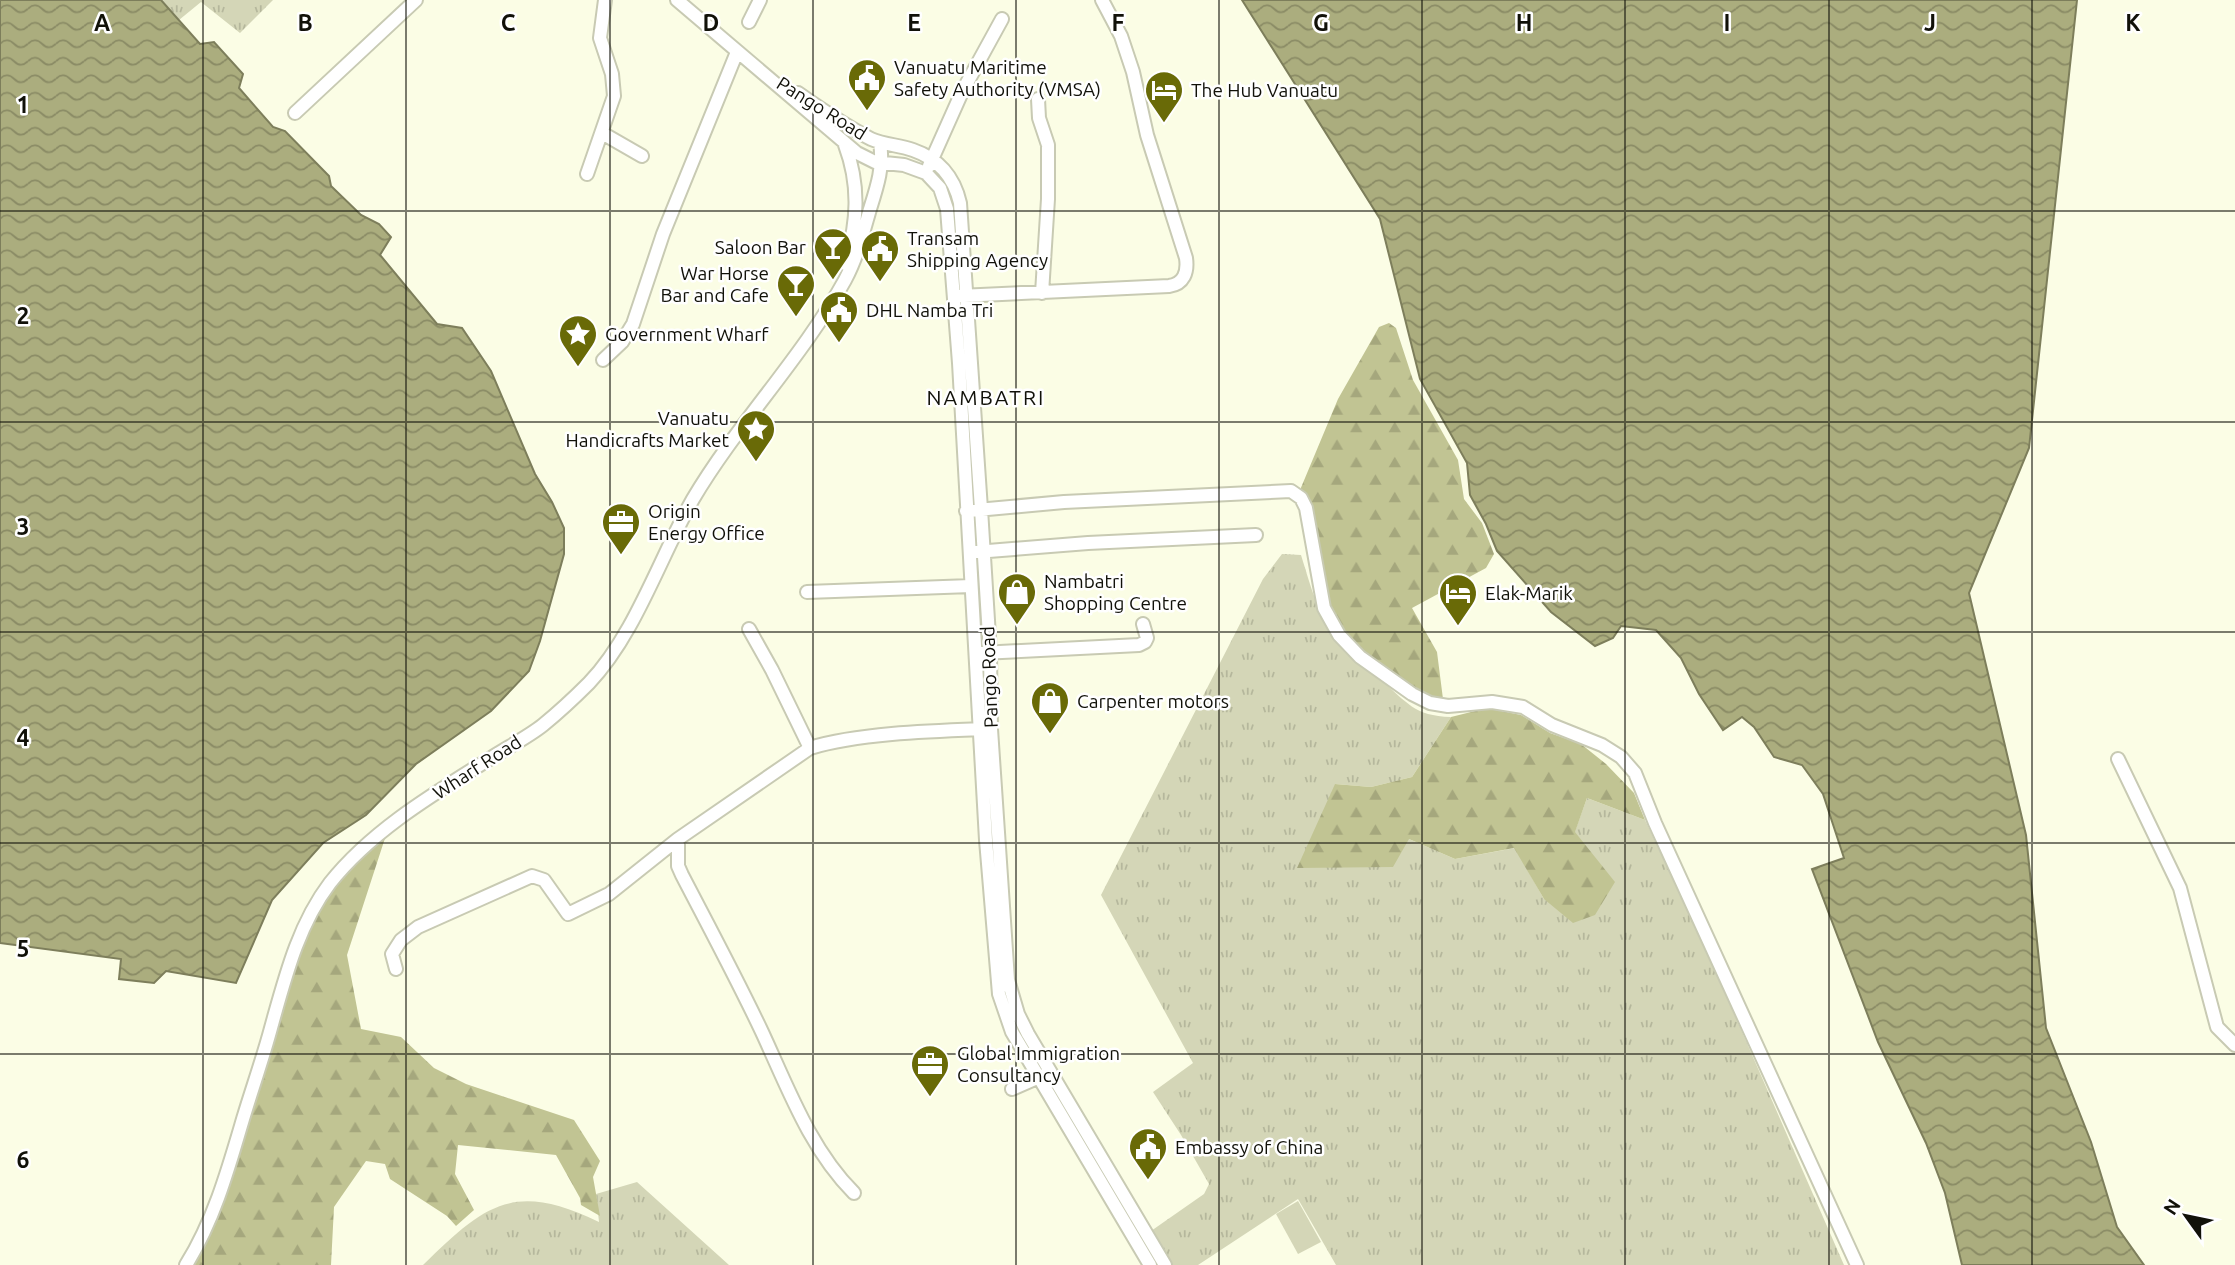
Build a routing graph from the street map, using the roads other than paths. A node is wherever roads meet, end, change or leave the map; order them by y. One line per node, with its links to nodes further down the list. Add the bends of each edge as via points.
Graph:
1 (416, 0): 11 (street)
2 (605, 0): 12 (street, via 600,38 614,96)
3 (677, 0): 8 (street, Pango Road)
4 (760, 0): 7 (street)
5 (1102, 0): 20 (street, via 1133,72 1187,269 1175,285)
6 (1002, 19): 16 (street)
7 (749, 22)
8 (737, 52): 9 (street, Pango Road); 23 (street, via 663,234 633,324)
9 (768, 76): 13 (street, Pango Road); 15 (street, Pango Road, via 844,143)
10 (1038, 99): 20 (street, via 1048,145)
11 (295, 113)
12 (602, 134): 14 (street); 19 (street)
13 (877, 141): 15 (street); 16 (street, Pango Road); 17 (street, Wharf Road)
14 (642, 156)
15 (855, 159): 17 (street, Pango Road); 22 (street, Wharf Road, via 856,217)
16 (932, 159): 18 (street); 21 (street, Pango Road, via 952,178 960,203)
17 (882, 163): 18 (street, Pango Road); 22 (street, Wharf Road, via 858,250)
18 (926, 173): 21 (street, Pango Road, via 944,195)
19 (587, 174)
20 (1042, 293): 21 (street)
21 (959, 296): 24 (street, Pango Road); 25 (street, Pango Road)
22 (834, 298): 44 (street, Wharf Road, via 694,499 622,638 590,682 543,726 382,833 329,884 298,942 220,1196)
23 (603, 360)
24 (981, 509): 25 (street); 27 (street, Pango Road); 47 (street, via 1291,491 1306,508 1325,608 1339,635 1360,657 1430,703 1492,702 1523,707 1621,757 1635,773)
25 (966, 511): 28 (street, Pango Road)
26 (1256, 536): 27 (street)
27 (984, 550): 28 (street); 33 (street, Pango Road)
28 (969, 553): 29 (street, Pango Road)
29 (971, 586): 30 (street); 34 (street, Pango Road)
30 (807, 592)
31 (1143, 624): 33 (street, via 1147,638 1139,645)
32 (749, 629): 36 (street)
33 (990, 652): 34 (street); 35 (street, Pango Road)
34 (974, 654): 35 (street, Pango Road)
35 (986, 729): 36 (street); 41 (street, Pango Road, via 999,994 1013,1032)
36 (810, 748): 38 (street)
37 (2118, 759): 40 (street, via 2180,888 2217,1027)
38 (678, 839): 39 (street, via 609,894 571,914 544,880 534,876 418,928 401,940 392,954); 43 (street, via 682,875 809,1132)
39 (396, 969)
40 (2235, 1045)
41 (1044, 1074): 42 (street); 45 (street, Pango Road); 46 (street, Pango Road)
42 (1012, 1089)
43 (854, 1193)
44 (186, 1265)
45 (1150, 1265)
46 (1165, 1265)
47 (1857, 1265)

